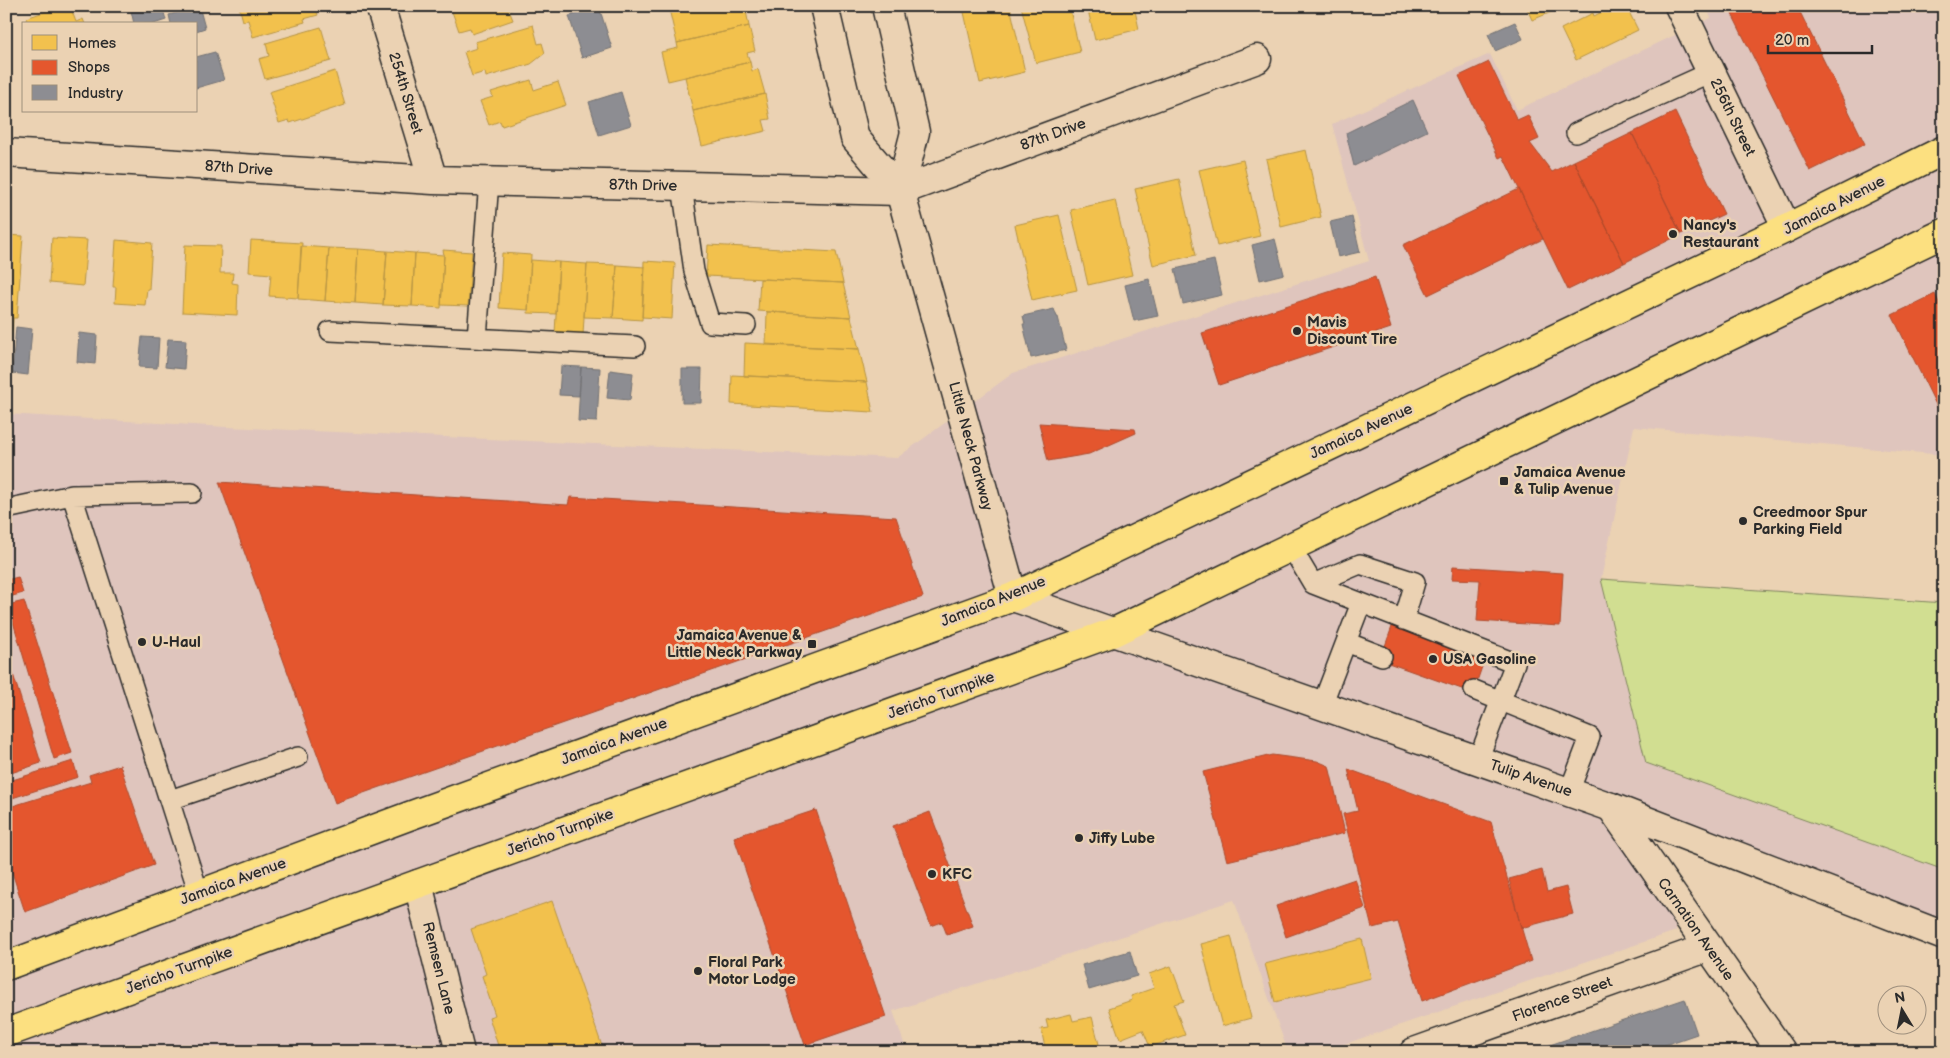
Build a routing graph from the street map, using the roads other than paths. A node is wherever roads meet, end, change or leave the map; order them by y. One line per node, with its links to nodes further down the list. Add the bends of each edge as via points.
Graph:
1 (380, 6): 10 (street, 254th Street)
2 (824, 6): 13 (street, Little Neck Parkway, via 855,138)
3 (886, 6): 13 (street, Little Neck Parkway, via 915,132)
4 (1679, 6): 6 (street, 256th Street)
5 (1257, 59): 13 (street, 87th Drive)
6 (1711, 72): 7 (lane); 14 (street, 256th Street)
7 (1576, 133)
8 (1944, 150): 14 (main road, Jamaica Avenue)
9 (6, 153): 10 (street, 87th Drive)
10 (433, 180): 11 (street, 87th Drive)
11 (489, 181): 12 (street, 87th Drive); 18 (lane)
12 (682, 186): 13 (street, 87th Drive); 16 (lane, via 694,271 710,323)
13 (900, 191): 25 (street, Little Neck Parkway)
14 (1787, 228): 25 (main road, Jamaica Avenue)
15 (1944, 233): 23 (main road)
16 (746, 325)
17 (330, 331): 18 (lane)
18 (477, 338): 19 (lane)
19 (635, 346)
20 (192, 493): 21 (lane)
21 (72, 495): 22 (lane); 37 (lane)
22 (6, 509)
23 (1291, 546): 24 (lane); 28 (main road)
24 (1313, 584): 26 (lane); 27 (lane, via 1360,564 1415,582)
25 (1012, 597): 28 (street); 40 (main road, Jamaica Avenue)
26 (1361, 603): 27 (lane); 29 (lane)
27 (1404, 620): 32 (lane, via 1515,664)
28 (1114, 632): 33 (street, Tulip Avenue); 39 (main road, Jericho Turnpike)
29 (1346, 642): 30 (lane); 33 (lane)
30 (1382, 656)
31 (1474, 690): 32 (lane)
32 (1501, 700): 35 (lane); 36 (lane, via 1590,737)
33 (1322, 705): 35 (street, Tulip Avenue)
34 (298, 757): 37 (lane)
35 (1478, 760): 36 (street, Tulip Avenue)
36 (1569, 792): 38 (street, Tulip Avenue)
37 (170, 800): 40 (lane)
38 (1611, 807): 41 (street, Tulip Avenue); 42 (street, Carnation Avenue)
39 (418, 884): 44 (main road, Jericho Turnpike); 45 (street, Remsen Lane)
40 (199, 894): 43 (main road, Jamaica Avenue)
41 (1944, 936)
42 (1709, 947): 46 (street, Florence Street); 47 (street, Carnation Avenue)
43 (6, 966)
44 (6, 1033)
45 (460, 1052)
46 (1414, 1052)
47 (1782, 1052)

